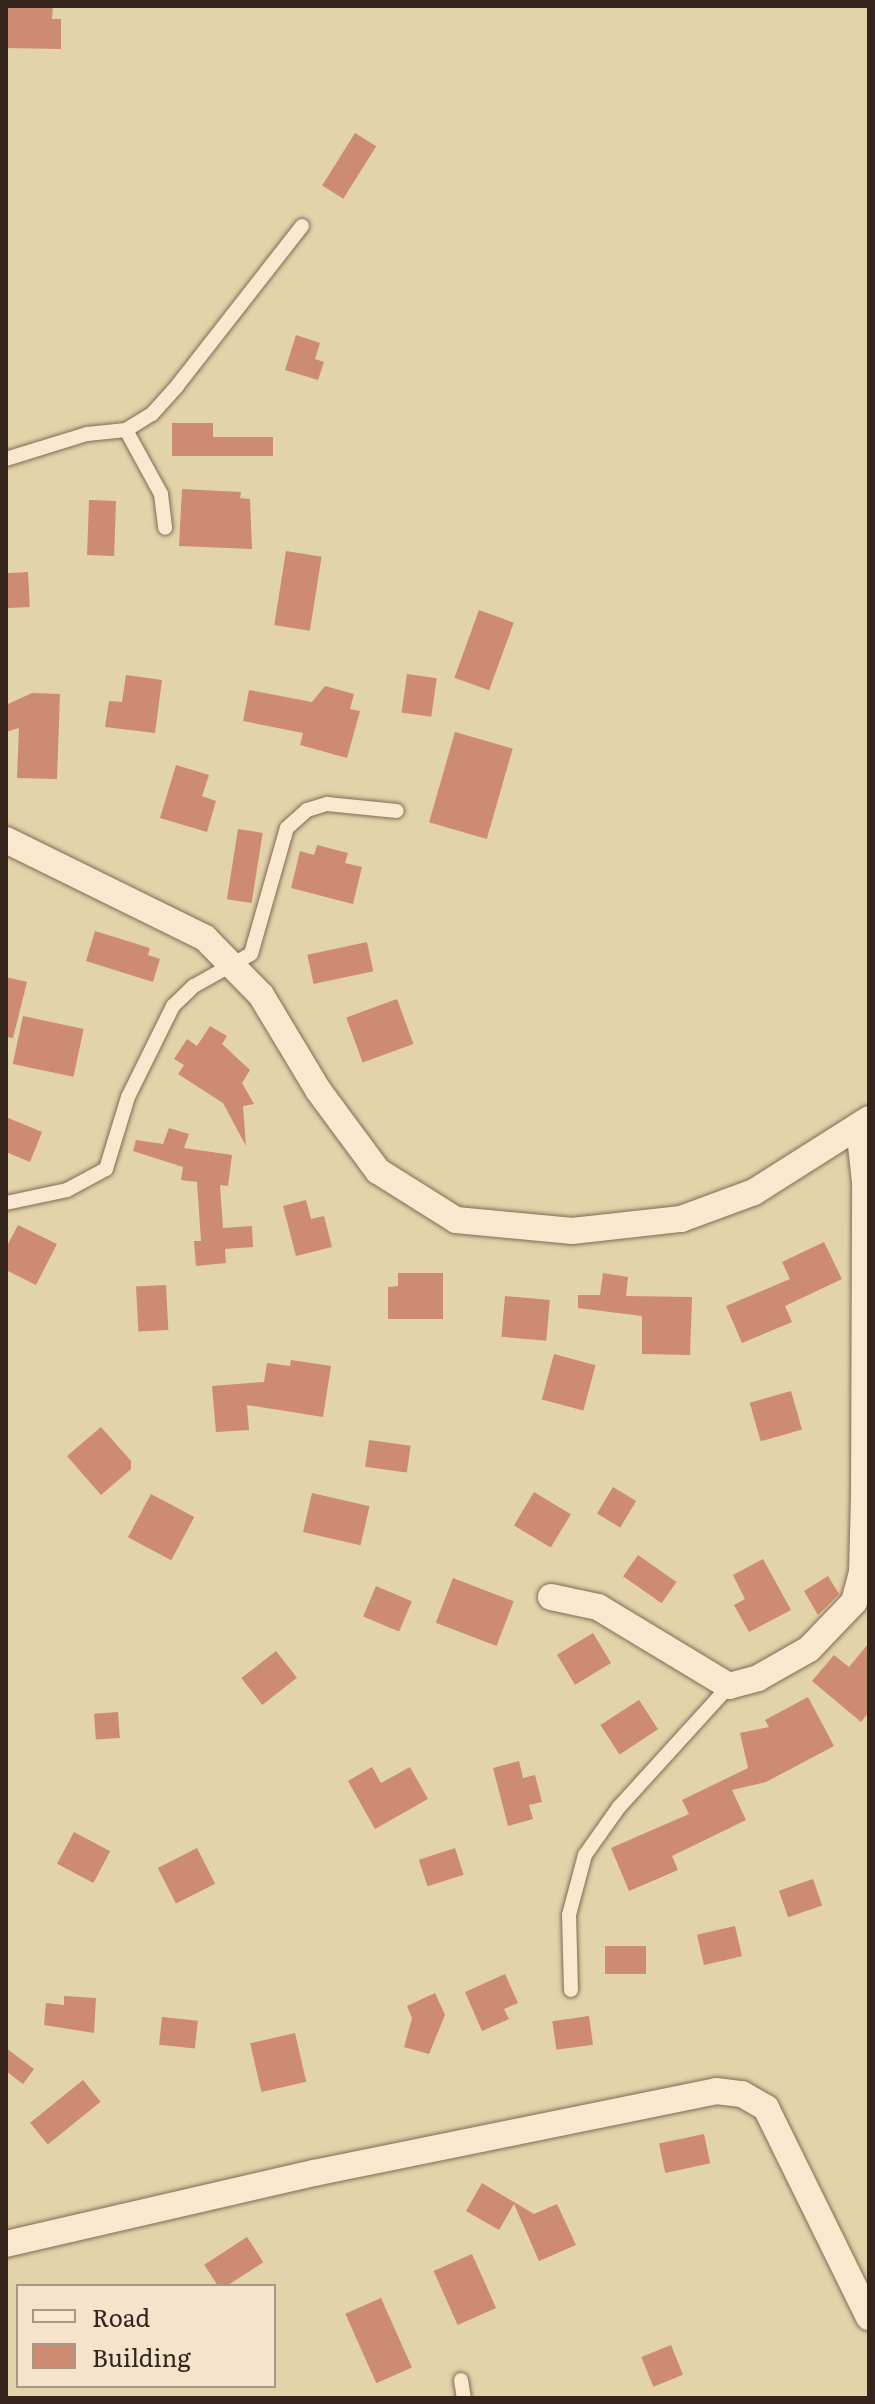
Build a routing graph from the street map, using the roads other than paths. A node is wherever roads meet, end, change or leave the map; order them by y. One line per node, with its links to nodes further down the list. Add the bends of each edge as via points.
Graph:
1 (302, 226): 2 (lane, via 177,386 152,414)
2 (126, 430): 3 (lane, via 87,434); 4 (lane, via 161,494)
3 (6, 459)
4 (165, 528)
5 (397, 811): 7 (lane, via 327,804 307,810 287,828 257,938)
6 (6, 840): 7 (street, via 148,905 205,938)
7 (238, 966): 8 (street, via 378,1171 456,1220 572,1231 681,1219 754,1192); 9 (lane, via 194,986 173,1006 128,1097 106,1169 67,1190)
8 (864, 1123): 11 (street, via 862,1573 854,1602 809,1649 758,1678)
9 (6, 1203)
10 (551, 1597): 11 (street, via 598,1607)
11 (729, 1686): 12 (lane, via 692,1721 585,1855 569,1915)
12 (571, 1990)
13 (6, 2244): 14 (street, via 344,2166 716,2091 742,2094 766,2108)
14 (869, 2317)
15 (461, 2380): 16 (lane)
16 (464, 2398)

